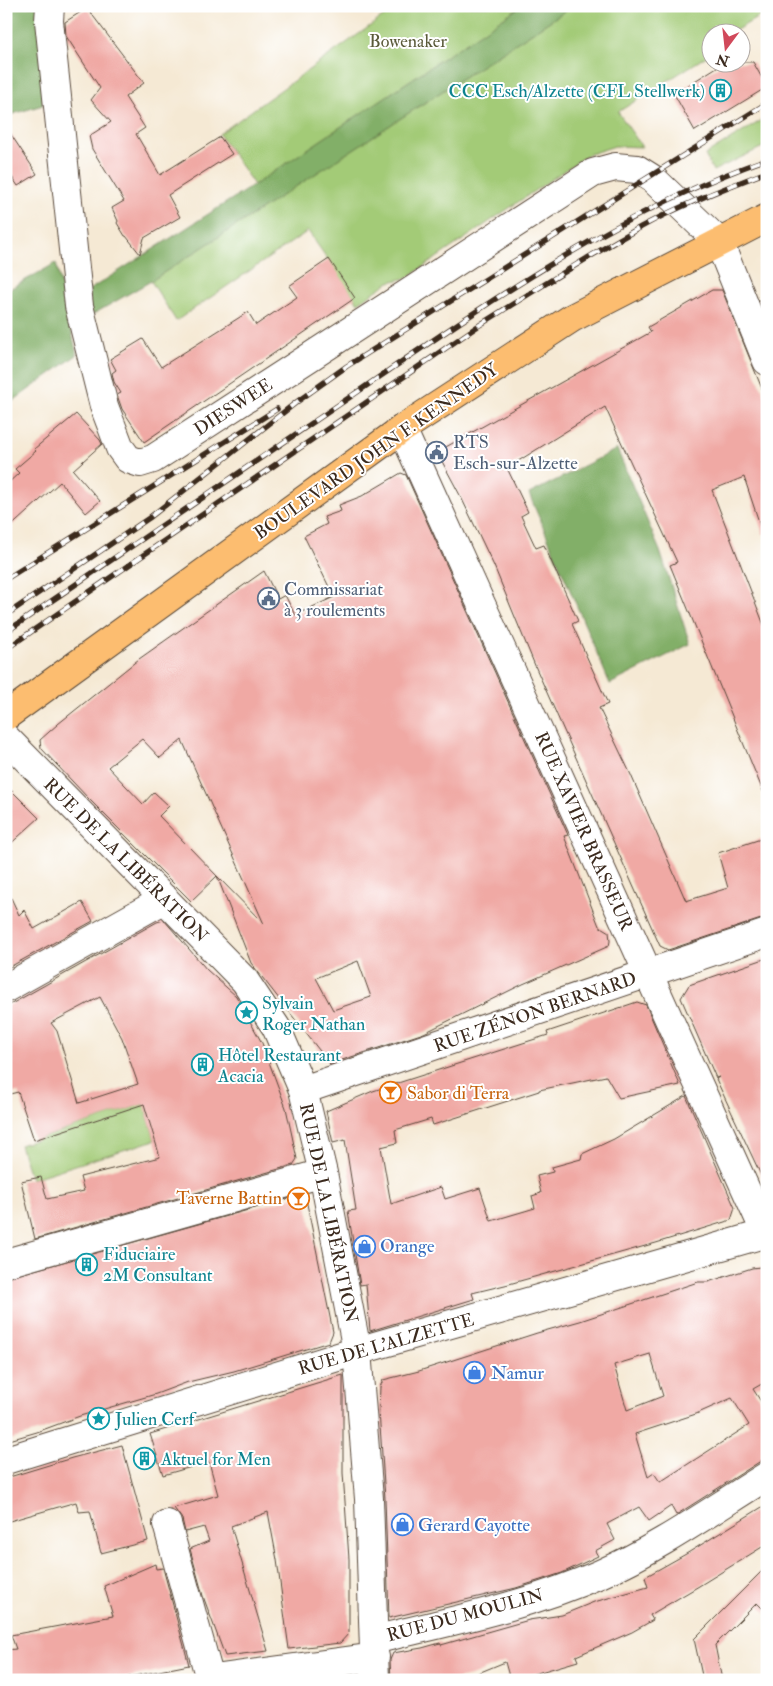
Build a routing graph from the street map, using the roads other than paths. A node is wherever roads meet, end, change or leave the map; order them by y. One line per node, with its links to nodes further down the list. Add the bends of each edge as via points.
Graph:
1 (50, 6): 3 (street, DIESWEE, via 78,306 104,406 120,448 128,459 140,463 152,459 593,173 615,167 637,169 653,179)
2 (767, 218): 3 (main road, BOULEVARD JOHN F. KENNEDY)
3 (719, 242): 4 (street); 5 (main road, BOULEVARD JOHN F. KENNEDY, via 572,318)
4 (767, 361)
5 (402, 429): 6 (main road, BOULEVARD JOHN F. KENNEDY); 10 (street, RUE XAVIER BRASSEUR)
6 (6, 716)
7 (6, 738): 8 (street, RUE DE LA LIBÉRATION)
8 (165, 899): 11 (street); 12 (street, RUE DE LA LIBÉRATION, via 245,981 276,1027)
9 (767, 933): 10 (street, RUE ZÉNON BERNARD)
10 (648, 973): 12 (street, RUE ZÉNON BERNARD); 14 (street, RUE XAVIER BRASSEUR)
11 (6, 988)
12 (303, 1090): 13 (street, RUE DE LA LIBÉRATION)
13 (323, 1173): 15 (street); 16 (street, RUE DE LA LIBÉRATION)
14 (766, 1234): 16 (street, RUE DE L'ALZETTE)
15 (6, 1263)
16 (357, 1351): 17 (street, RUE DE L'ALZETTE); 20 (street, RUE DE LA LIBÉRATION, via 369,1499)
17 (6, 1460)
18 (767, 1476): 20 (street, RUE DU MOULIN, via 650,1549 600,1574)
19 (167, 1524): 21 (street)
20 (375, 1659): 21 (street, RUE DU MOULIN)
21 (208, 1680)

